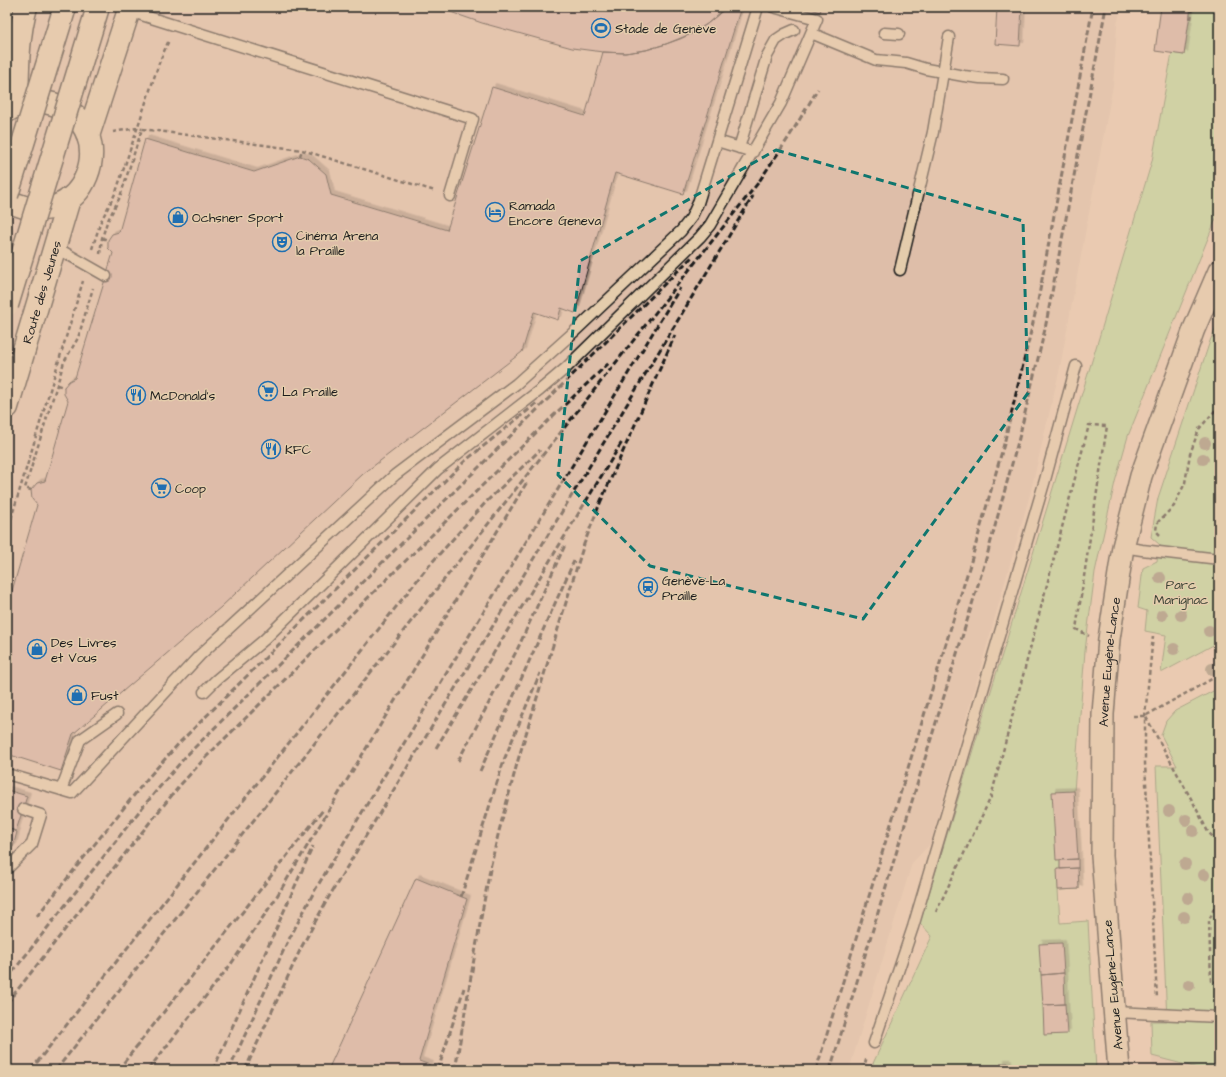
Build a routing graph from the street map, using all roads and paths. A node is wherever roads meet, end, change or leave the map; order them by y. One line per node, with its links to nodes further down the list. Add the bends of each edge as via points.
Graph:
1 (26, 7): 17 (main road)
2 (65, 7): 26 (main road, bridge)
3 (98, 7): 37 (main road, bridge)
4 (758, 7): 21 (lane)
5 (773, 7): 11 (lane, via 817,19)
6 (1193, 7): 8 (path)
7 (130, 9): 9 (lane); 20 (main road)
8 (1191, 18)
9 (176, 25): 18 (path); 27 (lane, via 473,119)
10 (794, 30): 22 (lane, via 776,40 767,56)
11 (811, 33): 15 (lane, via 870,59 906,63); 24 (lane, via 781,103)
12 (884, 33): 13 (lane)
13 (899, 34)
14 (949, 37): 15 (lane)
15 (943, 72): 16 (lane); 34 (lane, via 933,132)
16 (1003, 79)
17 (12, 108): 20 (main road, via 30,102 45,102 59,106 71,112)
18 (137, 128): 19 (path); 33 (path, via 116,192 101,220)
19 (142, 129): 23 (path); 30 (path, via 120,197)
20 (88, 136): 28 (main road, via 92,157 89,173 81,188)
21 (717, 142): 22 (lane); 56 (lane, via 698,203 691,218 681,230 516,384 395,475 200,655 72,793)
22 (739, 148): 24 (lane)
23 (302, 150): 25 (path); 27 (path)
24 (753, 152): 51 (lane, via 710,225 617,319 540,390 438,469 264,640)
25 (300, 156)
26 (7, 195)
27 (450, 196)
28 (69, 199): 29 (main road, via 55,206 40,209 24,207); 32 (main road, Route des Jeunes)
29 (7, 200)
30 (102, 238): 31 (path); 36 (path)
31 (108, 240)
32 (55, 247): 33 (lane); 42 (main road, Route des Jeunes)
33 (88, 265): 36 (lane); 44 (path)
34 (900, 270)
35 (1219, 271): 45 (street, Avenue Eugène-Lance, via 1194,329 1141,476)
36 (102, 273): 39 (path, via 78,338 64,362)
37 (7, 305)
38 (1076, 366): 66 (lane, via 1043,487 913,926)
39 (57, 385): 40 (path); 43 (path, via 25,488)
40 (64, 387)
41 (1219, 406): 46 (path, via 1199,429 1190,454 1185,483 1174,506 1157,523 1156,531 1168,543)
42 (7, 407)
43 (31, 490)
44 (7, 532)
45 (1123, 547): 46 (lane); 49 (street, Avenue Eugène-Lance)
46 (1167, 553): 47 (lane)
47 (1219, 559)
48 (1153, 636): 54 (path)
49 (1109, 639): 61 (path, via 1091,637 1076,629 1107,426 1089,425 991,797); 63 (street, Avenue Eugène-Lance, via 1103,714 1102,856)
50 (1219, 675): 54 (path)
51 (204, 692)
52 (117, 714): 56 (lane, via 80,740)
53 (1133, 716): 54 (path)
54 (1145, 716): 58 (path, via 1208,832); 64 (path, via 1145,763)
55 (7, 774): 56 (lane)
56 (61, 790)
57 (23, 809): 59 (lane, via 40,815 32,844)
58 (1219, 843)
59 (7, 869)
60 (1219, 895): 62 (path, via 1209,921 1211,981)
61 (933, 917)
62 (1219, 982)
63 (1115, 1012): 64 (lane); 68 (street, Avenue Eugène-Lance)
64 (1158, 1013): 65 (lane)
65 (1219, 1017)
66 (874, 1043): 67 (path)
67 (863, 1070)
68 (1119, 1070)

